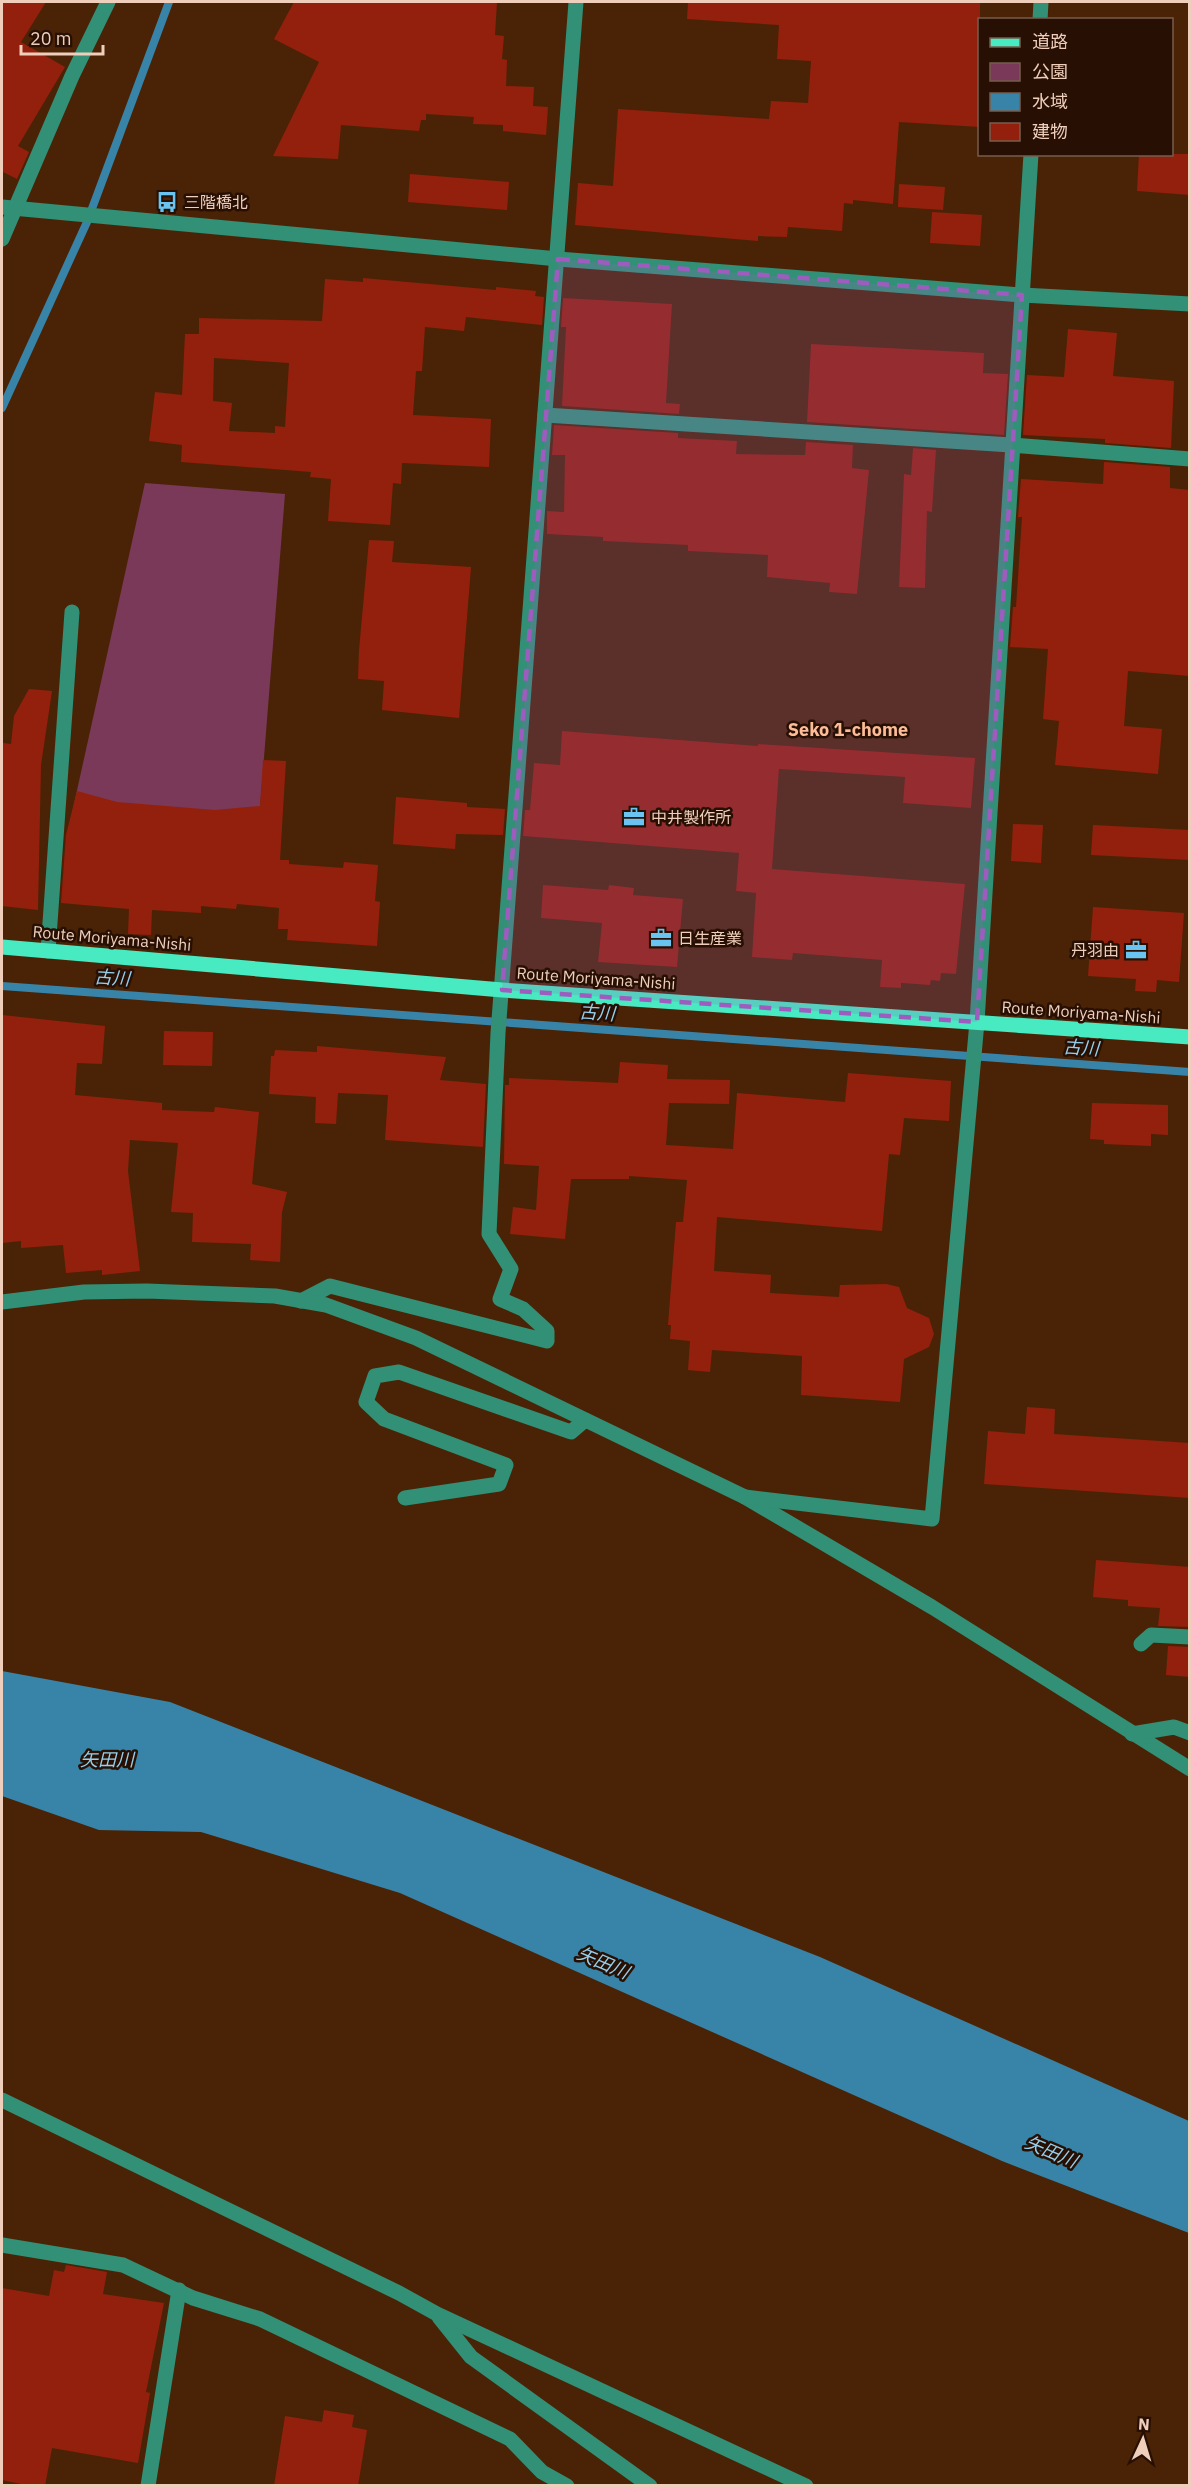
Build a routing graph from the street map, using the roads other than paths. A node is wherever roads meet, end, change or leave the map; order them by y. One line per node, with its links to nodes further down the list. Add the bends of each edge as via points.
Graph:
1 (108, 2): 6 (street)
2 (576, 2): 8 (street)
3 (1041, 2): 4 (street)
4 (1040, 18)
5 (1031, 156): 9 (street)
6 (8, 207): 7 (street); 8 (street)
7 (2, 239)
8 (558, 259): 9 (street); 11 (street)
9 (1022, 295): 10 (street); 12 (street)
10 (1190, 304)
11 (545, 415): 12 (street); 17 (street)
12 (1011, 445): 13 (street); 18 (street)
13 (1190, 459)
14 (72, 612): 16 (street)
15 (2, 947): 16 (main road, Route Moriyama-Nishi)
16 (48, 951): 17 (main road, Route Moriyama-Nishi)
17 (502, 990): 18 (main road, Route Moriyama-Nishi); 20 (street, via 489,1234 511,1269 500,1299 523,1310 547,1330 547,1341 330,1286)
18 (977, 1022): 19 (main road, Route Moriyama-Nishi); 23 (street, via 932,1520)
19 (1190, 1037)
20 (301, 1301): 21 (street, via 276,1296 147,1291 84,1292); 22 (street, via 326,1305 416,1338)
21 (2, 1302)
22 (585, 1420): 23 (street); 24 (street, via 570,1432 399,1372 375,1376 366,1402 384,1419 506,1465 500,1484)
23 (745, 1497): 28 (street, via 932,1607)
24 (405, 1498)
25 (1190, 1638): 26 (street, via 1151,1635)
26 (1141, 1644)
27 (1190, 1733): 28 (street, via 1174,1727)
28 (1132, 1734): 29 (street)
29 (1190, 1769)
30 (2, 2100): 33 (street)
31 (2, 2245): 32 (street, via 123,2265)
32 (179, 2290): 34 (street); 35 (street, via 260,2319 510,2439 542,2472)
33 (437, 2314): 36 (street, via 471,2357); 37 (street)
34 (148, 2486)
35 (567, 2486)
36 (650, 2486)
37 (806, 2486)

